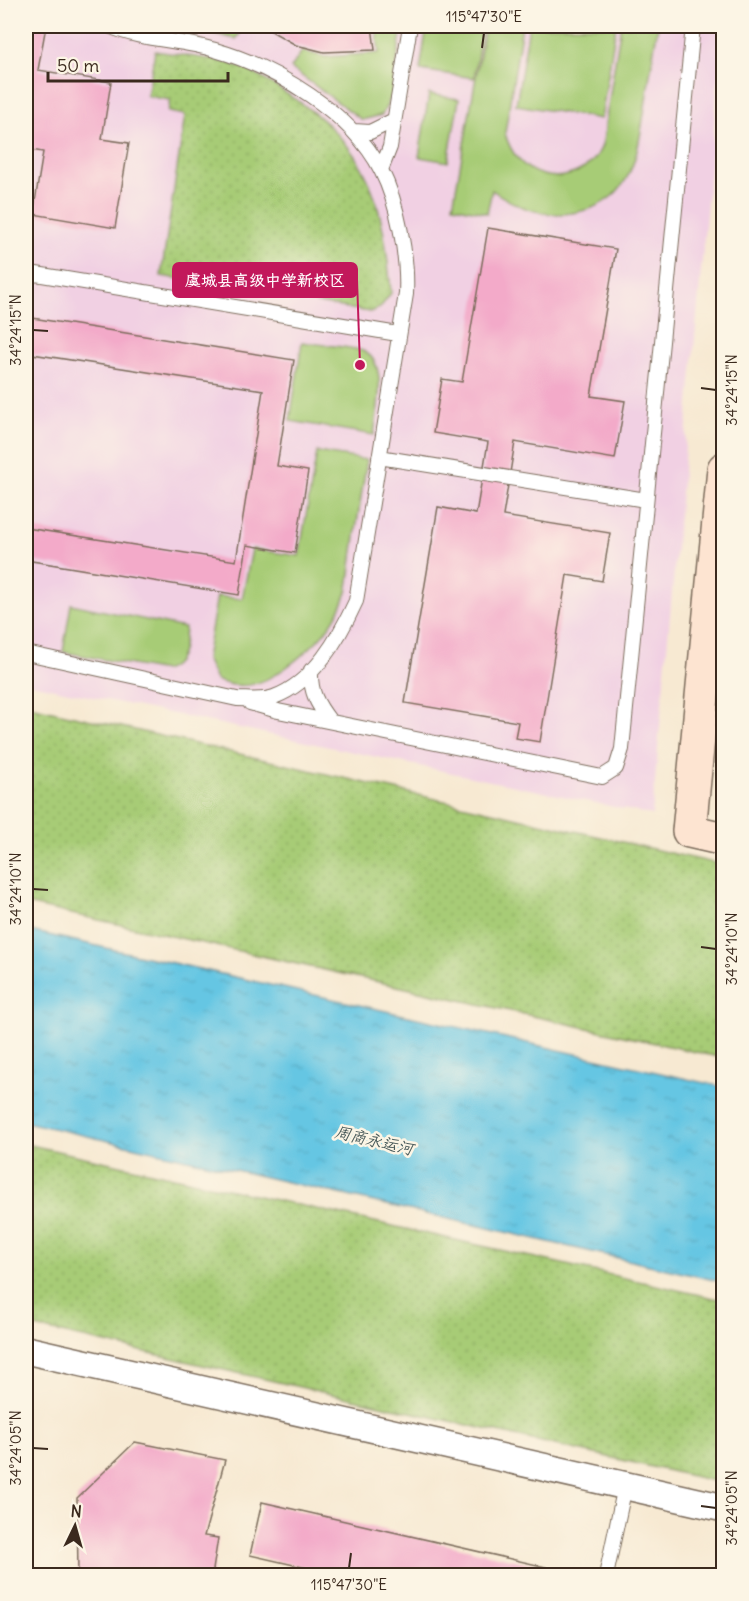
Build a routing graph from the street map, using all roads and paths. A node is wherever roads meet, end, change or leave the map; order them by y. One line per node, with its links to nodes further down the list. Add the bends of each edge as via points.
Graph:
1 (109, 26): 5 (lane, via 253,62 291,83)
2 (410, 26): 4 (lane)
3 (693, 26): 11 (lane)
4 (394, 120): 5 (lane, via 370,132); 6 (lane)
5 (354, 131): 6 (lane)
6 (381, 170): 8 (lane, via 404,246 407,271)
7 (26, 278): 8 (lane, via 36,274)
8 (398, 334): 9 (lane)
9 (379, 457): 11 (lane); 13 (lane, via 356,601 341,633)
10 (723, 469): 16 (street, via 690,831)
11 (646, 500): 15 (lane, via 622,749 616,768 602,777)
12 (26, 653): 14 (lane)
13 (311, 670): 14 (lane, via 300,684 272,699); 15 (lane, via 310,685 316,703)
14 (237, 699): 15 (lane)
15 (330, 721)
16 (723, 839)
17 (26, 1350): 18 (street)
18 (625, 1486): 19 (street); 20 (lane)
19 (723, 1508)
20 (606, 1575)

